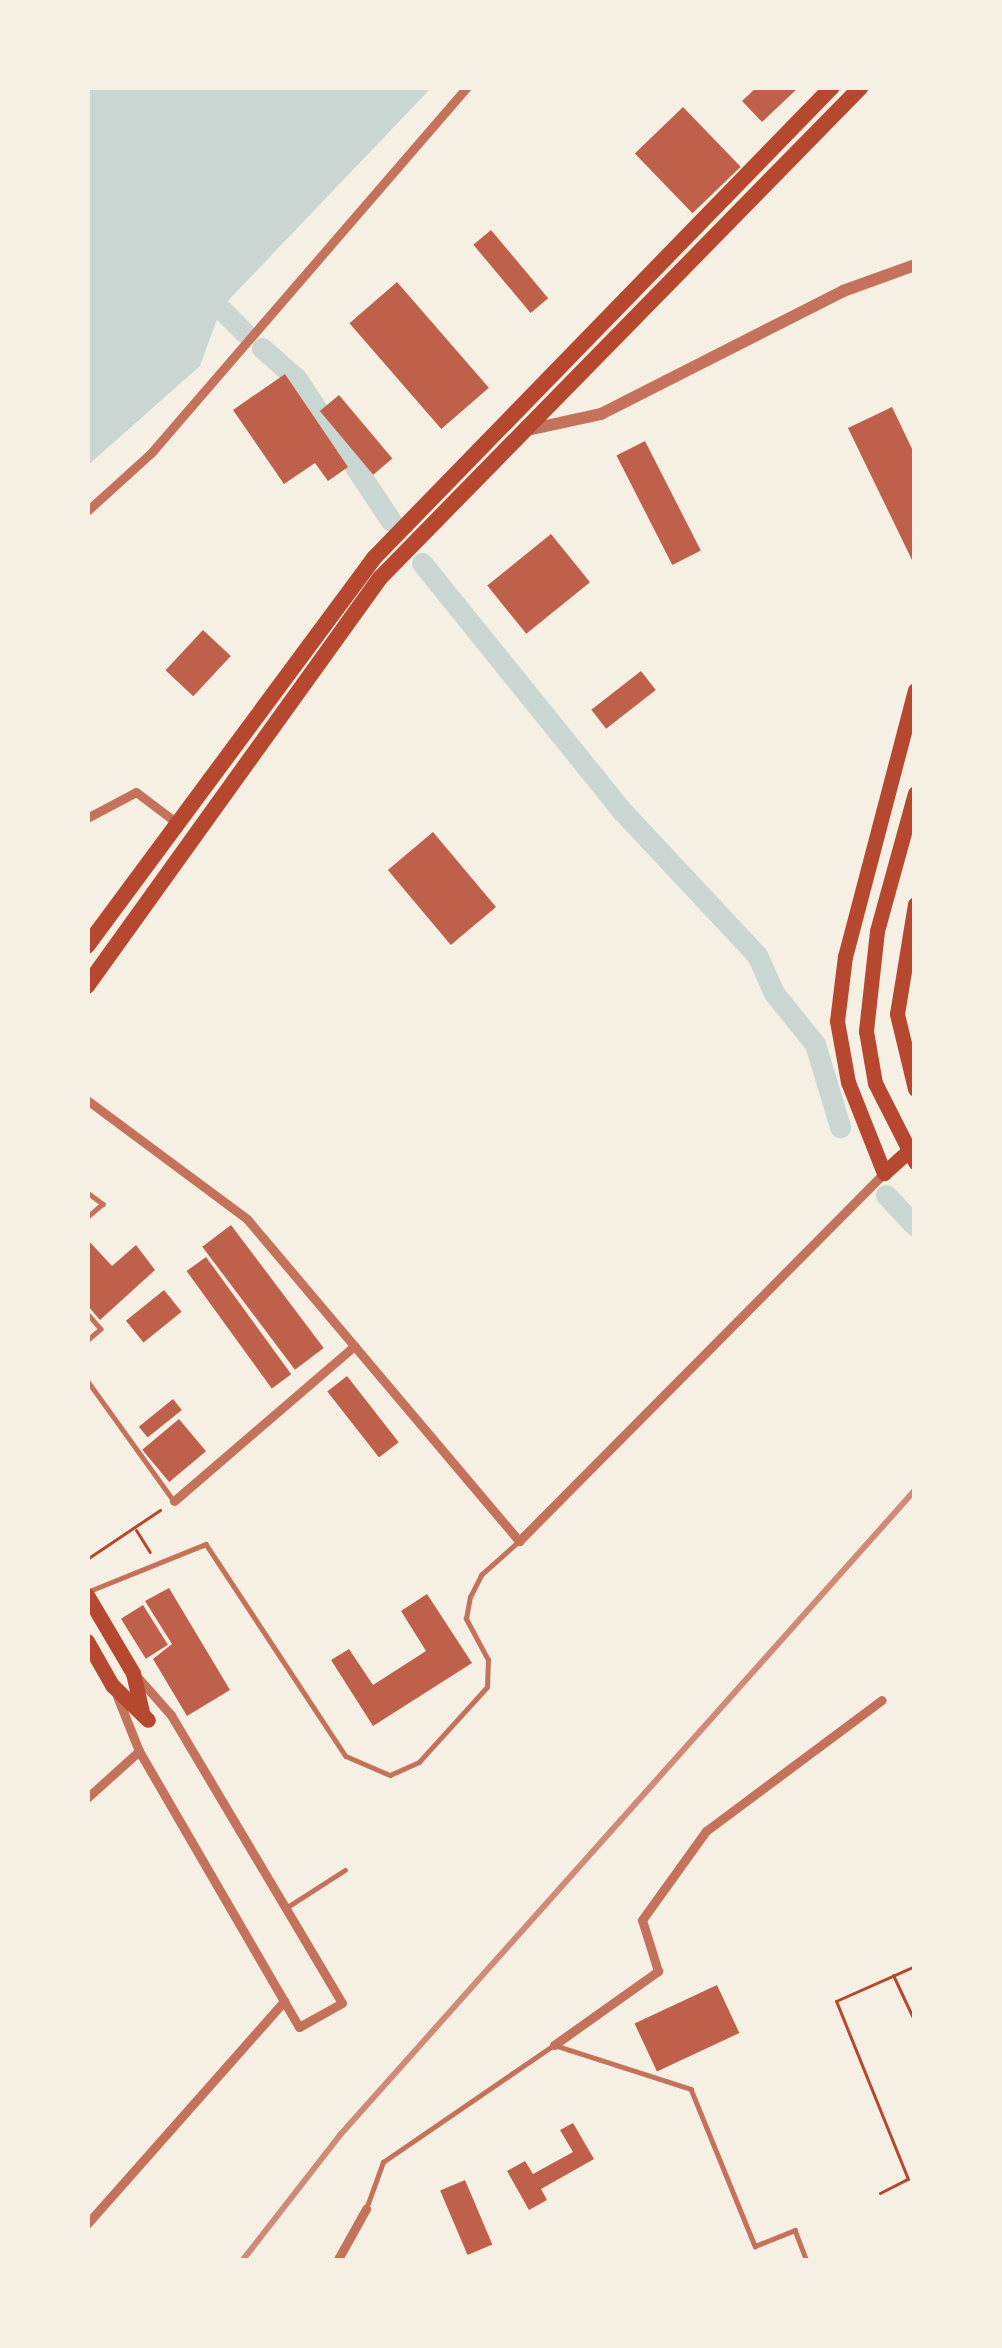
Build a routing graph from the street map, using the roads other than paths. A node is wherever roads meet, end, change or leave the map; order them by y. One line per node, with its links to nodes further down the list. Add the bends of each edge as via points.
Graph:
1 (467, 87): 6 (street, via 151,453)
2 (832, 87): 10 (highway, via 374,558)
3 (861, 87): 5 (highway)
4 (915, 265): 5 (street, via 843,292 601,414)
5 (532, 429): 13 (highway, via 380,578)
6 (87, 511)
7 (915, 691): 18 (main road, via 845,956 837,1021 848,1082)
8 (915, 793): 17 (main road, via 877,931 866,1031 875,1083)
9 (87, 818): 10 (street, via 136,792)
10 (177, 823): 12 (highway)
11 (915, 904): 14 (main road, via 897,1014)
12 (87, 946)
13 (87, 986)
14 (915, 1089)
15 (87, 1100): 23 (street, via 247,1220)
16 (915, 1145): 18 (main road)
17 (915, 1162)
18 (884, 1173): 26 (street)
19 (87, 1192): 20 (lane, via 103,1204)
20 (87, 1218)
21 (87, 1313): 22 (lane, via 101,1329)
22 (87, 1341)
23 (354, 1346): 25 (street); 26 (street)
24 (87, 1380): 25 (lane)
25 (174, 1501)
26 (519, 1541): 27 (lane, via 481,1575 470,1597 466,1619 488,1660 487,1687 419,1762 390,1775 346,1756 206,1544)
27 (87, 1594): 29 (main road)
28 (87, 1641): 30 (main road)
29 (133, 1672): 30 (main road, via 145,1716); 35 (street, via 171,1715)
30 (112, 1685): 32 (street)
31 (882, 1700): 37 (street, via 706,1831 642,1920 658,1971)
32 (139, 1751): 33 (street); 36 (street)
33 (87, 1798)
34 (345, 1870): 35 (lane)
35 (286, 1908): 36 (street, via 342,2003 299,2027)
36 (284, 2001): 39 (street)
37 (554, 2045): 38 (lane, via 383,2162); 41 (lane, via 692,2089 755,2246 794,2230)
38 (366, 2209): 40 (street)
39 (87, 2224)
40 (337, 2261)
41 (807, 2261)

